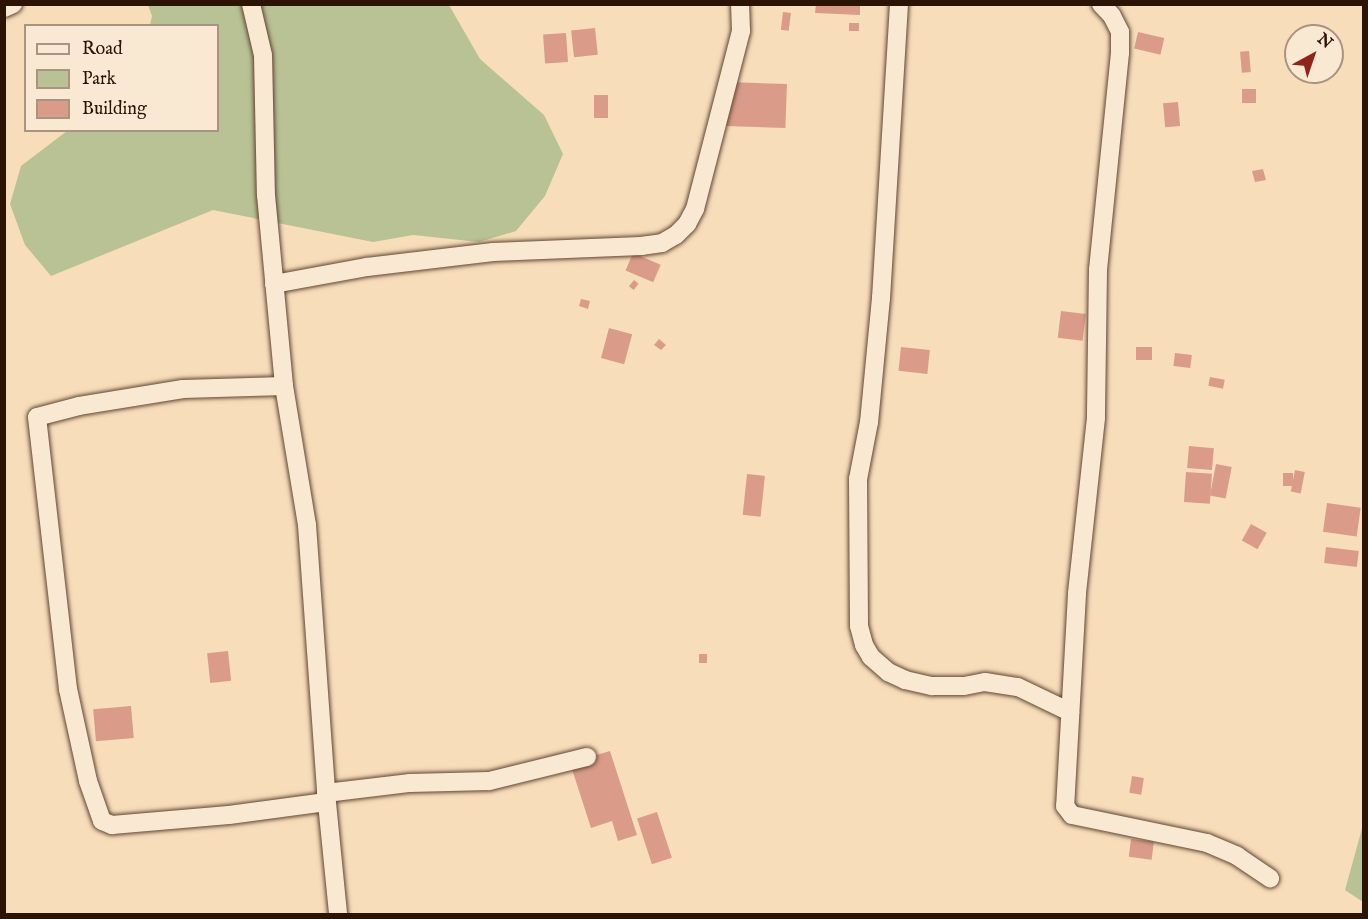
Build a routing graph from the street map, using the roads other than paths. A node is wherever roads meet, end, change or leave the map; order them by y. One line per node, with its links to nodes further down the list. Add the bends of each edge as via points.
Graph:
1 (13, 4): 6 (street)
2 (251, 4): 7 (street, via 263,55 266,195)
3 (740, 4): 7 (street, via 741,30 695,209 676,235 662,243 641,246 493,252 367,267)
4 (899, 4): 9 (street, via 881,298 869,422 858,479 859,626 871,657 905,680 932,686 1000,683 1036,693)
5 (1101, 4): 9 (street, via 1120,32 1120,53 1098,270 1096,418 1077,594)
6 (4, 8)
7 (274, 284): 8 (street)
8 (284, 386): 11 (street, via 307,525); 11 (street, via 183,389 37,417 68,689 87,781 102,821 112,825 229,815)
9 (1070, 712): 12 (street, via 1065,806 1072,815 1207,843 1237,856)
10 (587, 757): 11 (street, via 489,781 410,783)
11 (326, 798): 13 (street)
12 (1270, 878)
13 (338, 915)

